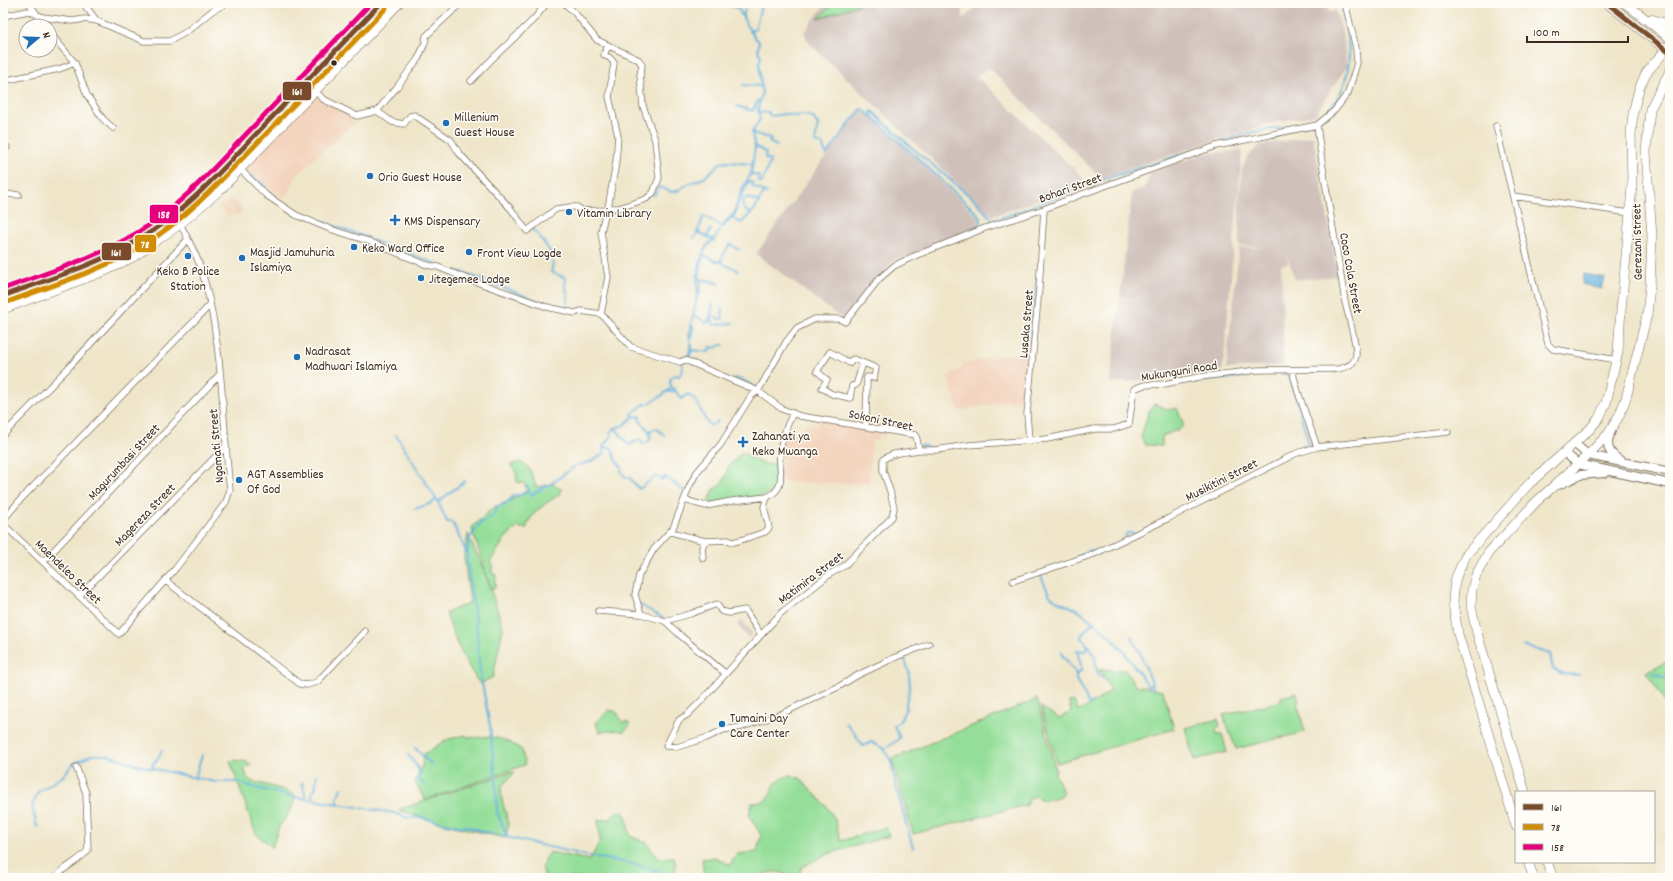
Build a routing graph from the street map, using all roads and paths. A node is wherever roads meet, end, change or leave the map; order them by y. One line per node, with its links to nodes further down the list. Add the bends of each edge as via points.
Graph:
1 (29, 3): 13 (street)
2 (83, 3): 12 (street)
3 (227, 3): 18 (street, via 170,41 144,41)
4 (381, 3): 43 (main road, via 214,178 172,216 128,246)
5 (399, 3): 34 (main road)
6 (461, 3): 30 (street, via 426,36 418,59)
7 (547, 3): 27 (street)
8 (564, 3): 22 (street, via 597,40)
9 (1345, 3): 31 (street, Bohari Street, via 1357,63 1348,93 1335,110)
10 (1607, 3): 23 (main road)
11 (1625, 3): 14 (main road)
12 (90, 12): 17 (street); 18 (street)
13 (35, 13): 15 (street, via 28,11); 16 (street); 17 (street, via 43,17)
14 (1640, 15): 19 (main road); 20 (main road)
15 (3, 16)
16 (39, 18)
17 (85, 19): 18 (street)
18 (97, 21)
19 (1670, 25)
20 (1670, 38)
21 (58, 42): 24 (street)
22 (608, 46): 38 (street, via 604,56 614,63 609,97 618,136); 38 (street, via 639,60 642,65 640,75 643,106 655,140 659,178 653,193 646,199 619,208)
23 (1668, 49): 40 (main road, Gerezani Street, via 1646,73 1638,89 1631,134)
24 (76, 63): 26 (street); 33 (street, via 87,95 103,119)
25 (1670, 71): 28 (main road, Gerezani Street)
26 (3, 81)
27 (471, 81)
28 (1666, 84): 53 (main road, Gerezani Street, via 1650,109 1646,152 1652,236 1646,315 1626,398)
29 (318, 94): 30 (street, via 357,116)
30 (377, 111): 38 (street, via 392,122 404,124 414,115 451,140 458,153 511,209 527,231 556,209)
31 (1317, 125): 39 (street, Bohari Street, via 1216,146); 49 (street, Coco Cola Street, via 1328,210 1356,355 1347,367)
32 (1496, 126): 37 (street)
33 (113, 128)
34 (240, 169): 41 (main road); 46 (street, via 266,195 296,215 330,229 547,307 575,313 581,311)
35 (3, 194): 36 (street)
36 (19, 195)
37 (1513, 196): 40 (street); 47 (street, via 1548,344 1553,349)
38 (607, 209): 46 (street, via 601,232 608,277)
39 (1044, 209): 51 (street, Bohari Street, via 985,228 894,266 879,279 845,322 840,319 815,319 797,328); 57 (street, Lusaka Street, via 1028,403)
40 (1630, 213): 47 (main road, Gerezani Street)
41 (180, 224): 42 (street, Ngomati Street); 45 (main road, via 133,257 107,270)
42 (188, 239): 44 (street, Ngomati Street, via 202,270); 56 (street)
43 (3, 296)
44 (210, 305): 50 (street, Ngomati Street); 72 (street)
45 (3, 309)
46 (601, 314): 51 (street, Sokoni Street, via 631,347 680,362 685,360)
47 (1617, 360): 58 (main road, Gerezani Street, via 1606,403 1599,418)
48 (863, 363): 48 (street, via 856,385 852,386 850,398 832,394 822,388 827,380 816,371 828,353 850,364 852,359); 54 (street, via 876,368 874,378 867,377)
49 (1292, 370): 57 (street, Mukunguni Road, via 1271,369 1137,386 1132,398 1129,424 1114,429 1095,428); 60 (street)
50 (220, 374): 59 (street, Ngomati Street); 77 (street, Magurumbasi Street)
51 (758, 390): 52 (street, Sokoni Street, via 777,406); 71 (street, via 751,396 721,444 697,472)
52 (792, 413): 54 (street, Sokoni Street); 70 (street, via 780,452 780,483 775,493)
53 (1615, 424): 63 (main road, Gerezani Street); 64 (main road, via 1607,445 1613,456)
54 (866, 426): 61 (street, Sokoni Street, via 916,435)
55 (1448, 432): 60 (street, Musikitini Street)
56 (3, 435)
57 (1029, 440): 61 (street, Sokoni Street)
58 (1575, 444): 62 (main road, Gerezani Street); 63 (main road)
59 (225, 447): 78 (street, Ngomati Street, via 230,490 226,502); 80 (street, Magereza Street)
60 (1317, 447): 79 (street, Musikitini Street, via 1297,452 1094,554)
61 (919, 450): 86 (street, Matimira Street, via 883,460 883,471 894,508 890,519 844,566 788,606)
62 (1565, 453): 65 (main road); 91 (main road, Gerezani Street, via 1529,484 1500,514 1466,555 1456,577 1453,603 1455,620)
63 (1588, 455): 64 (main road); 65 (main road, Gerezani Street)
64 (1624, 463): 66 (main road)
65 (1578, 464): 67 (main road); 69 (main road, Gerezani Street)
66 (1670, 472)
67 (1618, 473): 68 (main road); 69 (main road, via 1580,475)
68 (1670, 484)
69 (1552, 488): 90 (main road, Gerezani Street, via 1508,530 1484,559 1472,589 1473,615)
70 (767, 497): 71 (street, via 706,506); 75 (street, via 764,506 769,528 765,532 733,542)
71 (684, 500): 74 (street)
72 (3, 520)
73 (3, 524): 77 (street, Maendeleo Street)
74 (671, 532): 75 (street); 82 (street, via 654,550 639,575 635,596)
75 (704, 541): 76 (street)
76 (703, 558)
77 (43, 562): 80 (street, Maendeleo Street)
78 (166, 581): 84 (street, via 300,684 317,682); 85 (street, Ngomati Street)
79 (1014, 581)
80 (79, 596): 85 (street, Maendeleo Street)
81 (598, 611): 82 (street)
82 (641, 614): 83 (street)
83 (665, 621): 86 (street, via 717,604 721,610 729,613 745,610); 88 (street)
84 (365, 631)
85 (119, 634)
86 (761, 635): 88 (street, Matimira Street)
87 (929, 644): 88 (street, Matimira Street, via 896,657 781,714 742,727 723,730 677,747 666,746 679,720 687,715)
88 (725, 673)
89 (76, 767): 94 (street, via 86,794 88,850)
90 (1525, 791)
91 (1515, 823)
92 (1528, 863): 95 (main road)
93 (1547, 863): 96 (main road)
94 (55, 878)
95 (1534, 878)
96 (1553, 878)

